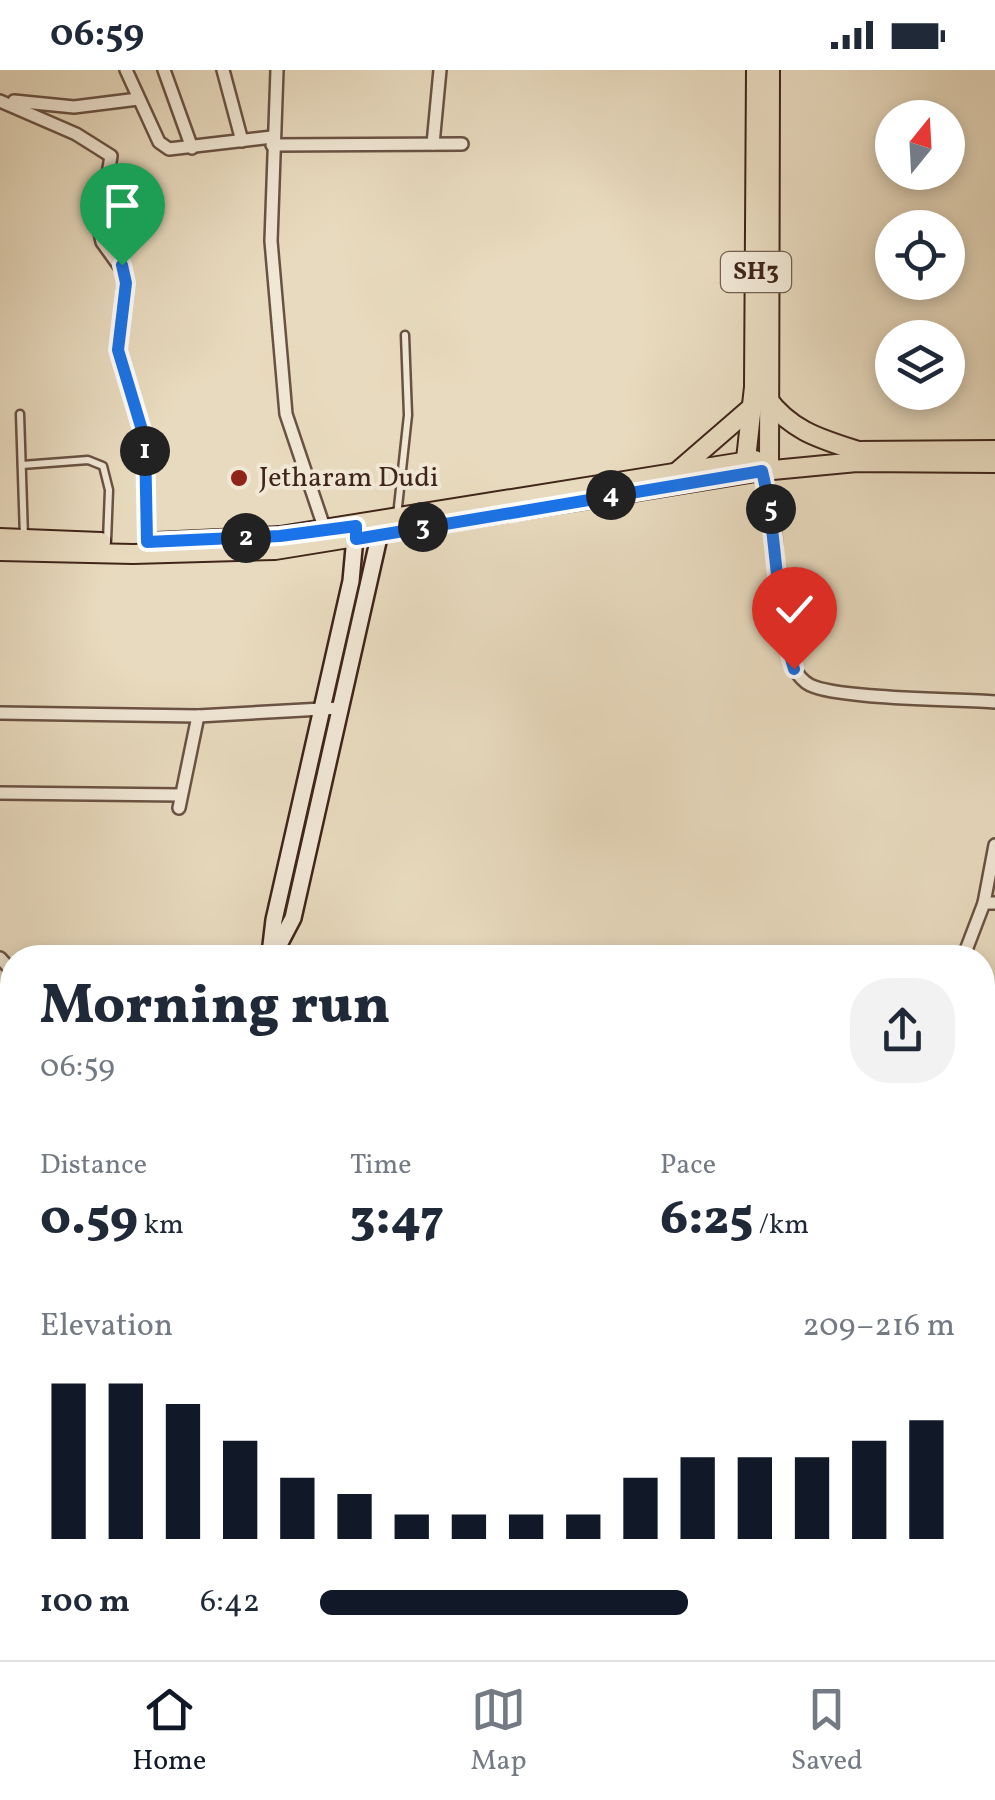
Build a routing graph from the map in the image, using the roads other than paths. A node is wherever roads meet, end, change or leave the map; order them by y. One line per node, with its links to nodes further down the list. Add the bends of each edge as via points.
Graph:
1 (126, 70): 8 (street)
2 (164, 70): 14 (street)
3 (223, 70): 11 (street)
4 (277, 70): 10 (street)
5 (440, 70): 12 (street)
6 (756, 70): 16 (main road, SH3)
7 (770, 70): 16 (main road, SH3)
8 (138, 99): 9 (street, via 74,107); 14 (street, via 158,142)
9 (0, 100): 30 (street, via 111,156 99,228 126,274 118,350 145,440)
10 (272, 141): 11 (street); 12 (street); 25 (street, via 271,241 286,414)
11 (242, 142): 14 (street)
12 (433, 144): 13 (street)
13 (462, 144)
14 (192, 148)
15 (405, 335): 24 (lane, via 408,415)
16 (760, 402): 18 (main road, via 804,432); 22 (main road, SH3); 23 (main road)
17 (20, 414): 21 (lane)
18 (858, 450): 19 (main road); 22 (main road)
19 (995, 450)
20 (995, 463): 22 (main road)
21 (22, 465): 28 (lane); 29 (lane, via 88,460 102,466 109,490)
22 (758, 467): 23 (main road); 24 (main road); 32 (street, via 774,522 781,621 794,669 806,683)
23 (678, 471): 24 (main road)
24 (387, 524): 26 (main road); 33 (street)
25 (325, 530): 26 (main road); 30 (main road)
26 (356, 532): 31 (main road, via 275,550 220,553); 33 (street)
27 (0, 538): 28 (main road)
28 (24, 539): 29 (main road)
29 (107, 542): 30 (main road)
30 (147, 542)
31 (0, 551)
32 (995, 702)
33 (332, 709): 35 (street); 39 (street)
34 (0, 713): 35 (street)
35 (198, 716): 36 (street, via 180,802)
36 (0, 794)
37 (995, 845): 38 (street)
38 (990, 903): 40 (street)
39 (272, 945)
40 (970, 945)

